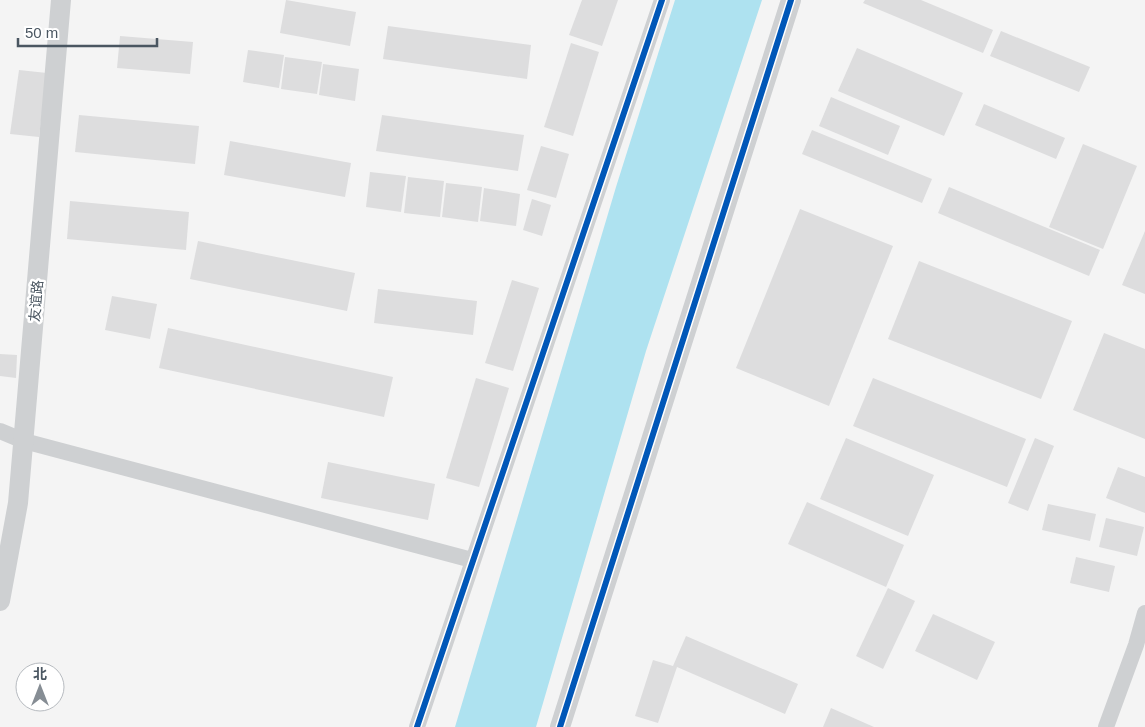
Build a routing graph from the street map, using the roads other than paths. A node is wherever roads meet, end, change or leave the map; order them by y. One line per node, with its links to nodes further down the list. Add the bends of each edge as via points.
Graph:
1 (61, 0): 5 (street, 友谊路)
2 (662, 0): 6 (street)
3 (791, 0): 10 (street)
4 (0, 431): 5 (street)
5 (24, 441): 6 (street); 7 (street, 友谊路, via 18,503)
6 (472, 560): 9 (street)
7 (0, 601)
8 (1145, 614): 11 (street)
9 (417, 727)
10 (560, 727)
11 (1106, 727)

